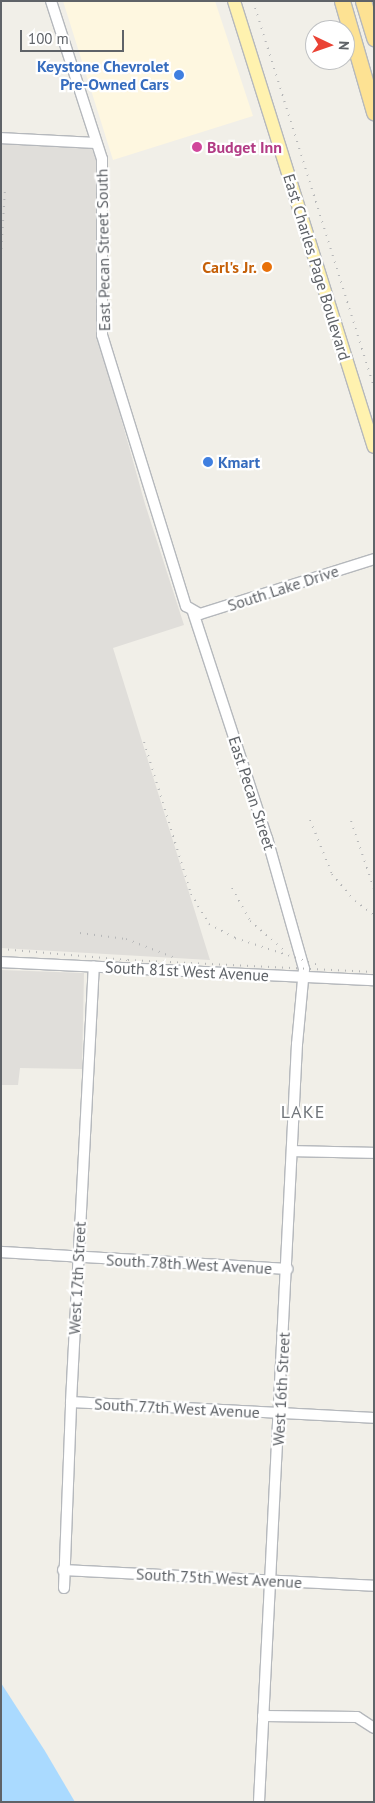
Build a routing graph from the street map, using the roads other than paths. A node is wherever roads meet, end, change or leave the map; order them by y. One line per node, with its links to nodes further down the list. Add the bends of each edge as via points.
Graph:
1 (52, 1): 8 (street, East Pecan Street South)
2 (234, 1): 9 (main road, East Charles Page Boulevard)
3 (342, 1): 6 (highway)
4 (363, 1): 5 (highway)
5 (374, 38)
6 (374, 112)
7 (1, 138): 8 (street)
8 (96, 142): 11 (street, East Pecan Street South, via 102,158 102,335 186,606)
9 (374, 447)
10 (374, 559): 11 (street, South Lake Drive, via 208,612)
11 (193, 612): 14 (street, East Pecan Street, via 267,838 303,961)
12 (1, 962): 13 (street, South 81st West Avenue)
13 (94, 967): 14 (street, South 81st West Avenue); 19 (street, West 17th Street)
14 (302, 976): 15 (street, South 81st West Avenue); 16 (street, West 16th Street)
15 (374, 980)
16 (294, 1151): 17 (street); 20 (street, West 16th Street)
17 (374, 1153)
18 (1, 1252): 19 (street, South 78th West Avenue)
19 (78, 1258): 20 (street, South 78th West Avenue); 21 (street, West 17th Street)
20 (287, 1269): 22 (street, West 16th Street)
21 (71, 1402): 22 (street, South 77th West Avenue); 24 (street, West 17th Street)
22 (279, 1414): 23 (street, South 77th West Avenue); 25 (street, West 16th Street)
23 (374, 1418)
24 (63, 1570): 25 (street, South 75th West Avenue); 27 (street, West 17th Street)
25 (272, 1580): 26 (street, South 75th West Avenue); 28 (street, West 16th Street)
26 (374, 1586)
27 (64, 1588)
28 (264, 1716): 29 (street, via 357,1717); 30 (street, West 16th Street)
29 (374, 1728)
30 (259, 1802)

